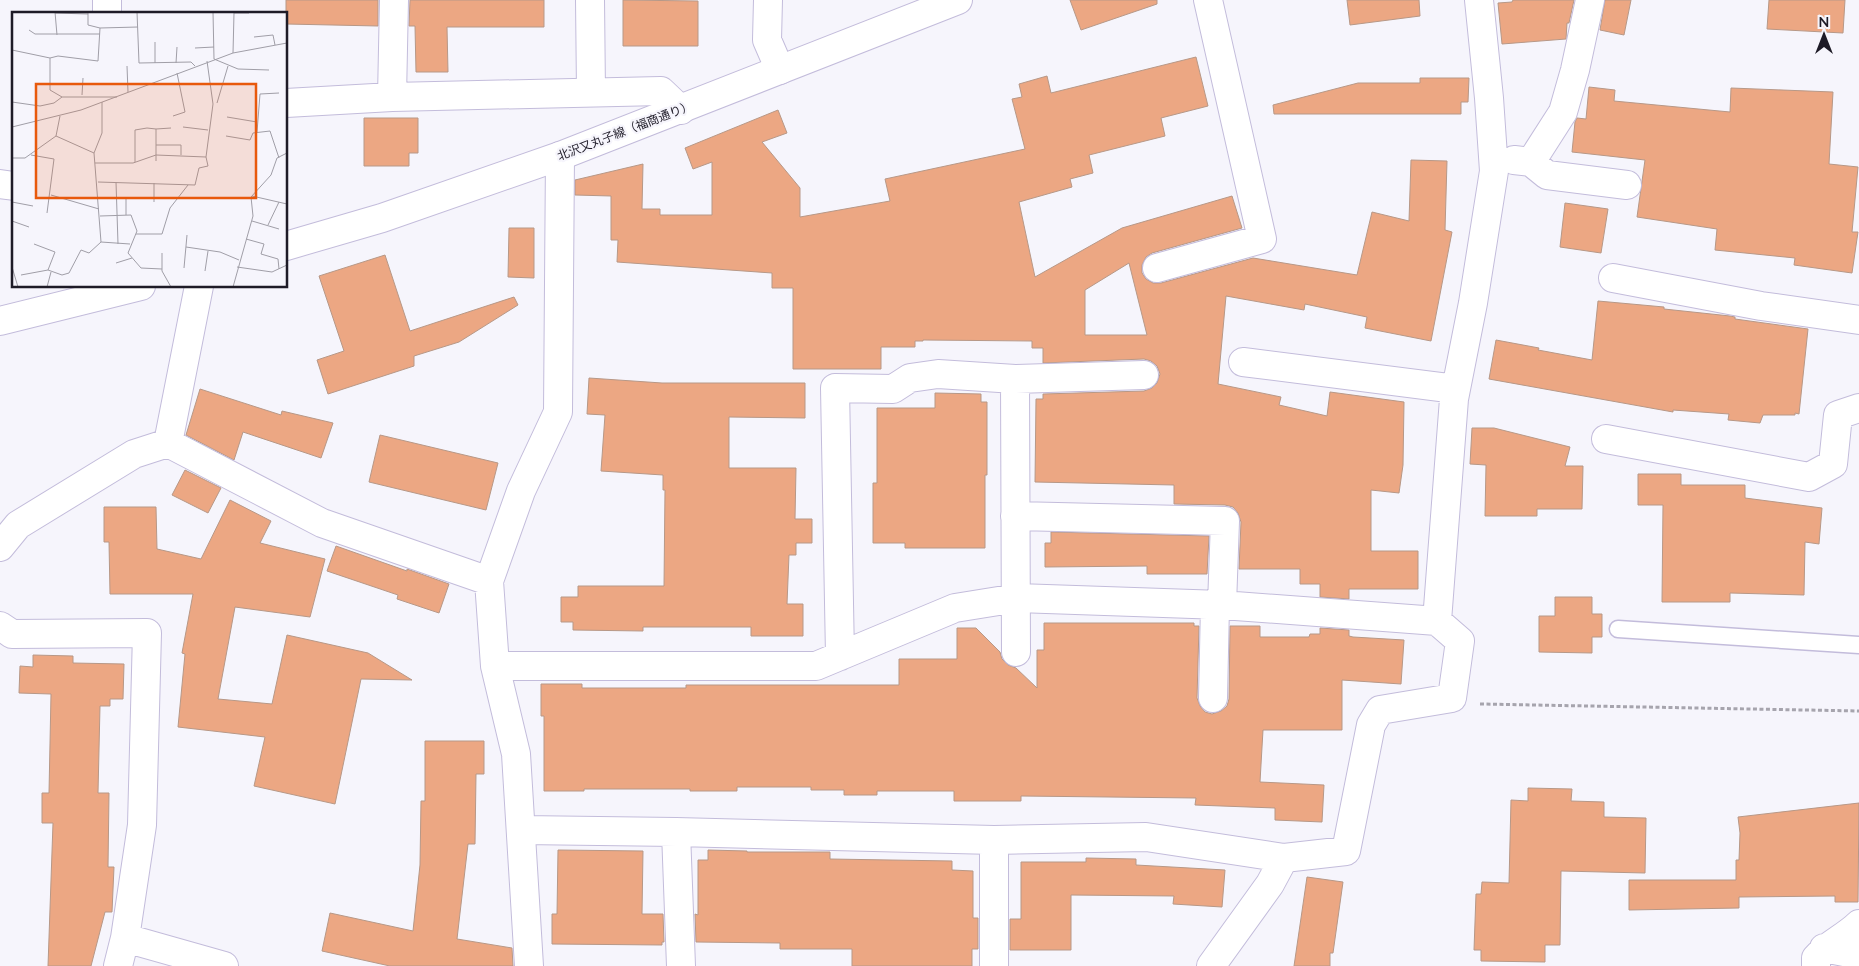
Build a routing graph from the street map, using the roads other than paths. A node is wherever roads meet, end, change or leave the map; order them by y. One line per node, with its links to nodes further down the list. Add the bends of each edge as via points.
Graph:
1 (394, 0): 10 (street)
2 (590, 0): 9 (street)
3 (768, 0): 8 (street, via 767,40)
4 (958, 0): 8 (street, 北沢又丸子線（福商通り）)
5 (1208, 0): 18 (street, via 1262,239)
6 (1479, 0): 14 (street)
7 (1590, 0): 15 (street, via 1563,112)
8 (780, 70): 12 (street, 北沢又丸子線（福商通り）)
9 (591, 92): 10 (street); 12 (street, via 661,91)
10 (392, 97): 11 (street)
11 (288, 103)
12 (681, 110): 13 (street, 北沢又丸子線（福商通り）)
13 (560, 156): 17 (street, 北沢又丸子線（福商通り）, via 382,218); 33 (street, via 558,412 521,491)
14 (1493, 157): 15 (street); 27 (street, via 1488,209)
15 (1531, 162): 16 (street, via 1547,174)
16 (1627, 185)
17 (288, 245)
18 (1157, 268)
19 (1613, 278): 22 (street, via 1761,306)
20 (133, 288): 23 (street)
21 (198, 288): 30 (street)
22 (1859, 320)
23 (0, 321)
24 (1243, 362): 27 (street)
25 (1144, 376): 26 (street)
26 (1015, 378): 31 (street); 41 (street, via 938,374 910,378 893,389 834,388)
27 (1456, 389): 36 (street)
28 (1859, 408): 29 (street, via 1838,415 1833,464 1809,477)
29 (1606, 439)
30 (168, 443): 32 (street, via 134,454 18,525); 33 (street, via 322,523)
31 (1015, 516): 34 (street); 35 (street, via 1225,521)
32 (0, 547)
33 (489, 580): 42 (street)
34 (1016, 598): 35 (street); 40 (street); 41 (street, via 955,608)
35 (1219, 605): 36 (street); 43 (street)
36 (1437, 621): 47 (street, via 1460,642 1452,698 1380,710 1371,725 1346,851)
37 (0, 626): 49 (street, via 12,634 147,633 142,825)
38 (1618, 628): 39 (lane)
39 (1859, 645)
40 (1016, 652)
41 (840, 656): 42 (street, via 816,666)
42 (495, 666): 44 (street, via 516,754)
43 (1213, 698)
44 (522, 830): 45 (street); 54 (street)
45 (676, 832): 46 (street); 55 (street)
46 (994, 840): 47 (street, via 1146,837); 56 (street)
47 (1284, 858): 57 (street, via 1270,884)
48 (1859, 924): 51 (street)
49 (124, 938): 52 (street); 53 (street)
50 (1859, 955): 51 (street)
51 (1820, 957)
52 (118, 966)
53 (224, 966)
54 (529, 966)
55 (681, 966)
56 (994, 966)
57 (1211, 966)

